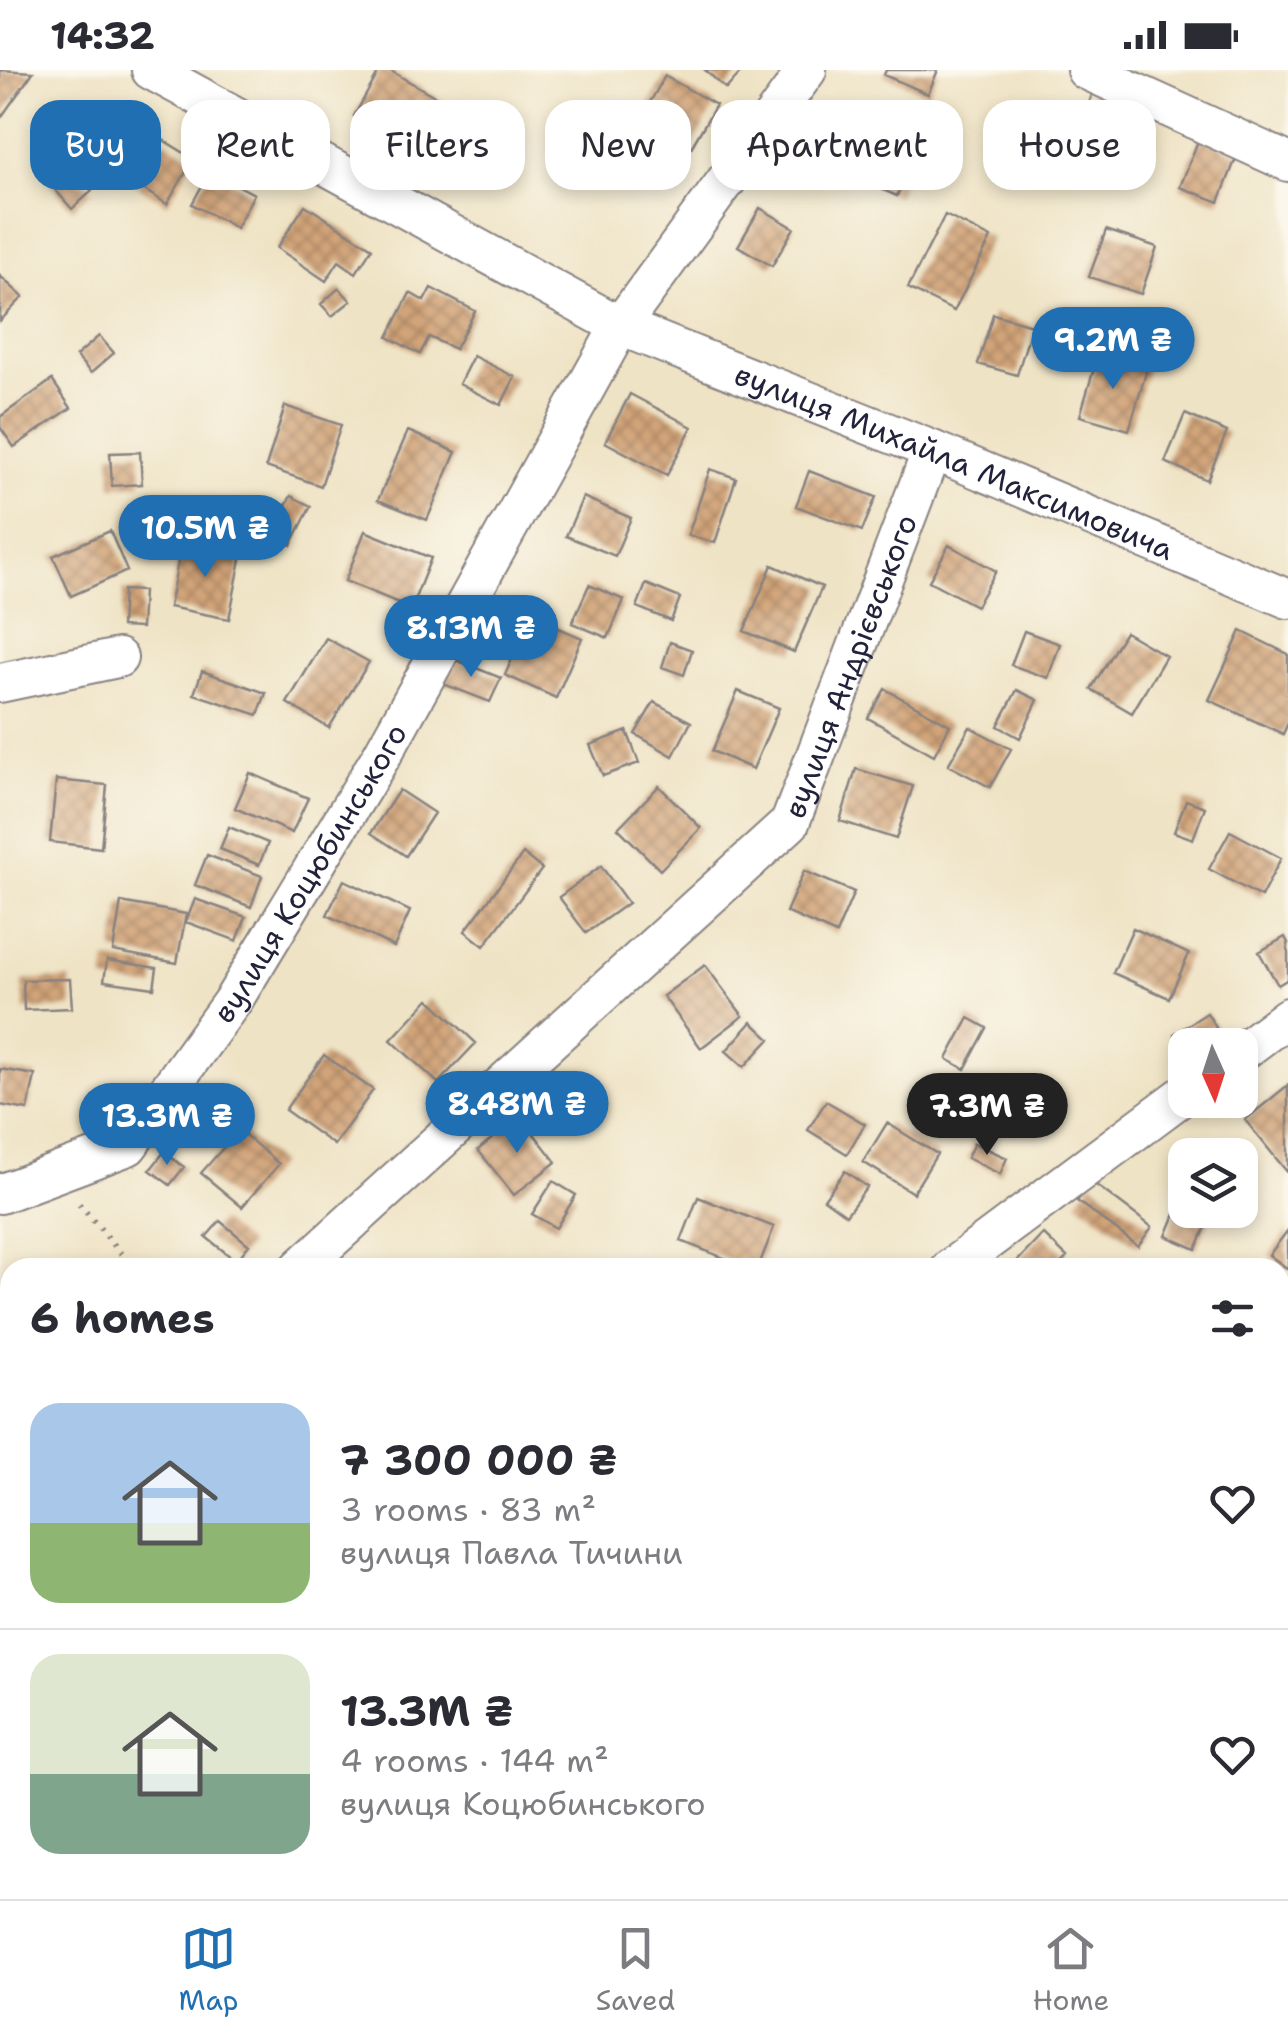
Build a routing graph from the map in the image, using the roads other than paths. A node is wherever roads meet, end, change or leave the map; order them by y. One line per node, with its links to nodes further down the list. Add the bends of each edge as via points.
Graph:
1 (150, 70): 5 (street, вулиця Михайла Максимовича)
2 (807, 70): 5 (street, вулиця Коцюбинського)
3 (1086, 70): 4 (street)
4 (1288, 162)
5 (620, 326): 6 (street, вулиця Михайла Максимовича); 13 (street, вулиця Коцюбинського, via 382,756 234,998 128,1146)
6 (932, 450): 7 (street, вулиця Михайла Максимовича); 14 (street, вулиця Андрієвського, via 790,822)
7 (1288, 599)
8 (118, 658): 9 (street)
9 (0, 682)
10 (1288, 1018): 11 (street)
11 (1258, 1040)
12 (1168, 1107): 15 (street)
13 (0, 1194)
14 (311, 1258)
15 (964, 1258)

